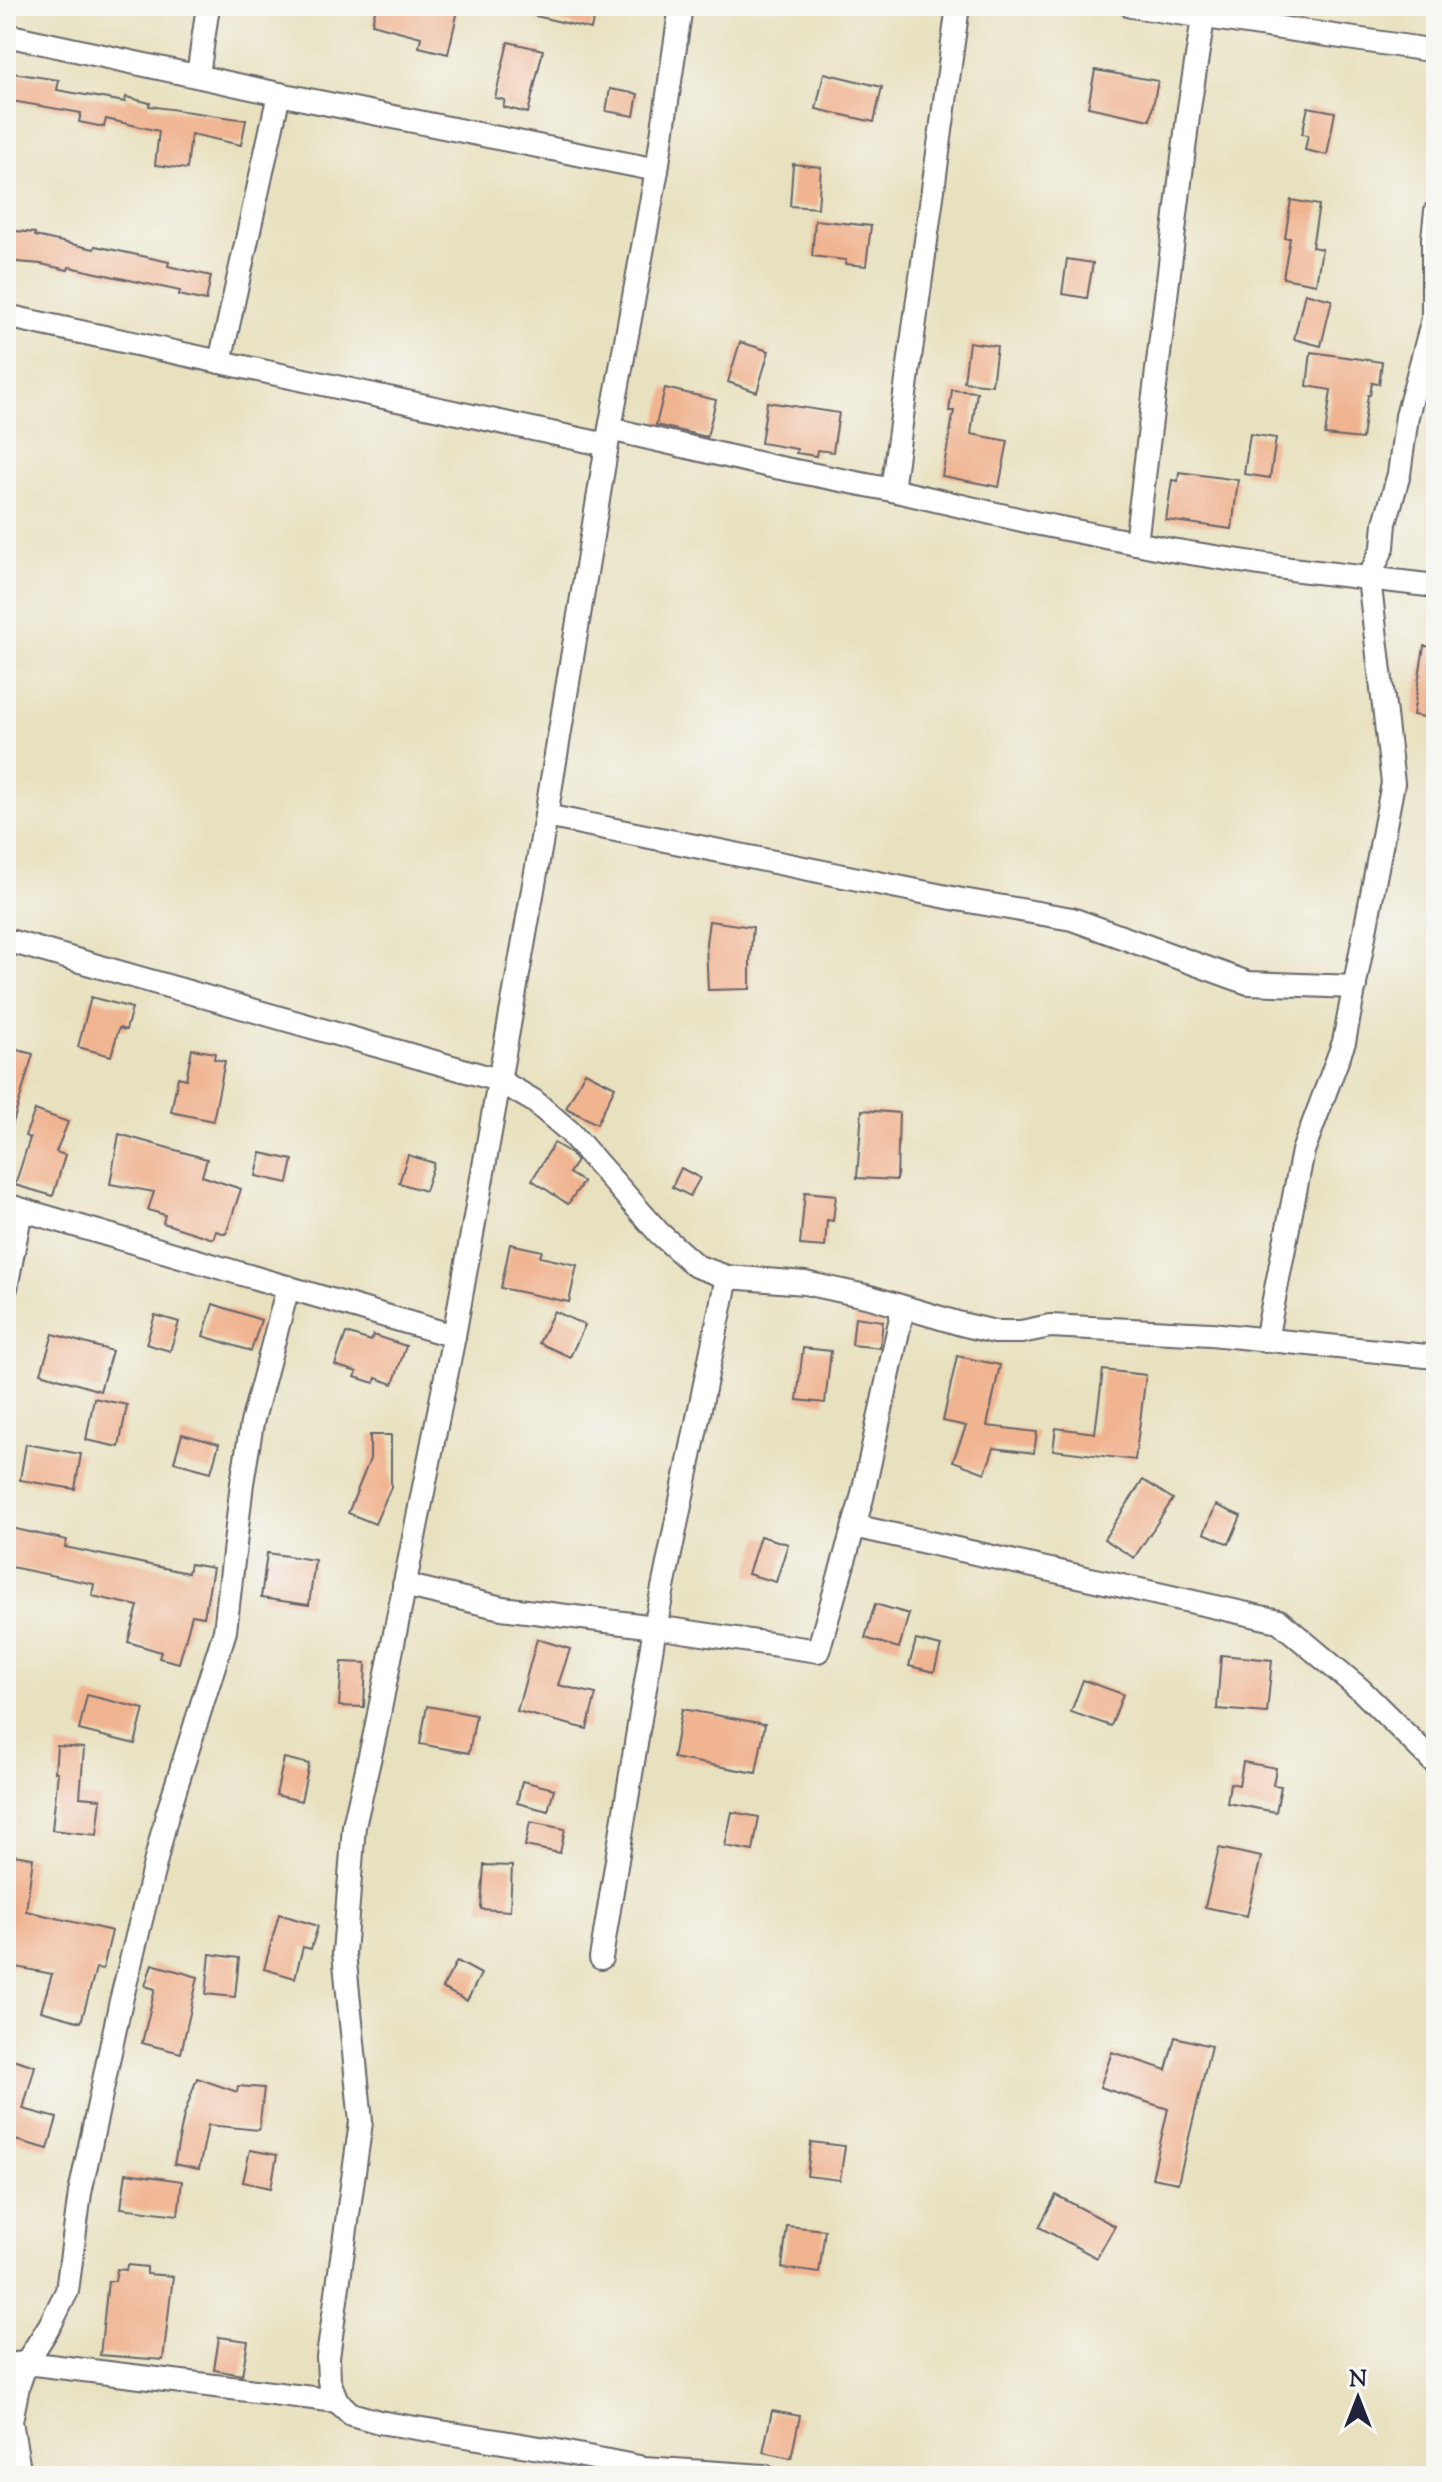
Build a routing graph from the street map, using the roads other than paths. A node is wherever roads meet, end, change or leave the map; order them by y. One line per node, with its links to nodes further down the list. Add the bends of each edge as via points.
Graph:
1 (208, 6): 8 (street)
2 (681, 6): 10 (street)
3 (958, 6): 16 (street)
4 (1131, 6): 5 (street)
5 (1204, 12): 7 (street); 17 (street)
6 (6, 35): 8 (street)
7 (1436, 51)
8 (198, 75): 9 (street)
9 (279, 94): 10 (street); 14 (street)
10 (657, 170): 15 (street)
11 (1436, 211): 13 (street)
12 (6, 316): 14 (street)
13 (1434, 319): 18 (street, via 1407,416 1383,547)
14 (220, 362): 15 (street)
15 (608, 437): 16 (street); 20 (street)
16 (892, 490): 17 (street)
17 (1136, 543): 18 (street)
18 (1369, 578): 19 (street); 22 (street, via 1393,783)
19 (1436, 586)
20 (546, 816): 22 (street, via 1072,919 1248,983); 23 (street)
21 (6, 940): 23 (street)
22 (1355, 987): 30 (street, via 1344,1042 1303,1151)
23 (498, 1080): 25 (street, via 569,1131 659,1233 696,1266); 29 (street)
24 (13, 1208): 26 (street); 27 (street)
25 (727, 1277): 28 (street, via 805,1283); 34 (street)
26 (288, 1287): 29 (street); 37 (street, via 252,1423 225,1631 167,1815 120,2005 80,2193 67,2291 50,2325)
27 (6, 1288)
28 (903, 1308): 30 (street, via 995,1332 1050,1326); 32 (street)
29 (454, 1336): 33 (street)
30 (1266, 1340): 31 (street)
31 (1436, 1357)
32 (854, 1526): 34 (street, via 818,1651); 35 (street, via 1279,1621 1361,1690)
33 (404, 1585): 34 (street, via 502,1608); 38 (street, via 352,1842 344,1953 361,2122 328,2357)
34 (655, 1627): 36 (street)
35 (1436, 1764)
36 (601, 1958)
37 (16, 2364): 38 (street); 39 (street, via 11,2421)
38 (337, 2401): 40 (street, via 351,2414 379,2422 644,2468)
39 (20, 2476)
40 (764, 2476)

